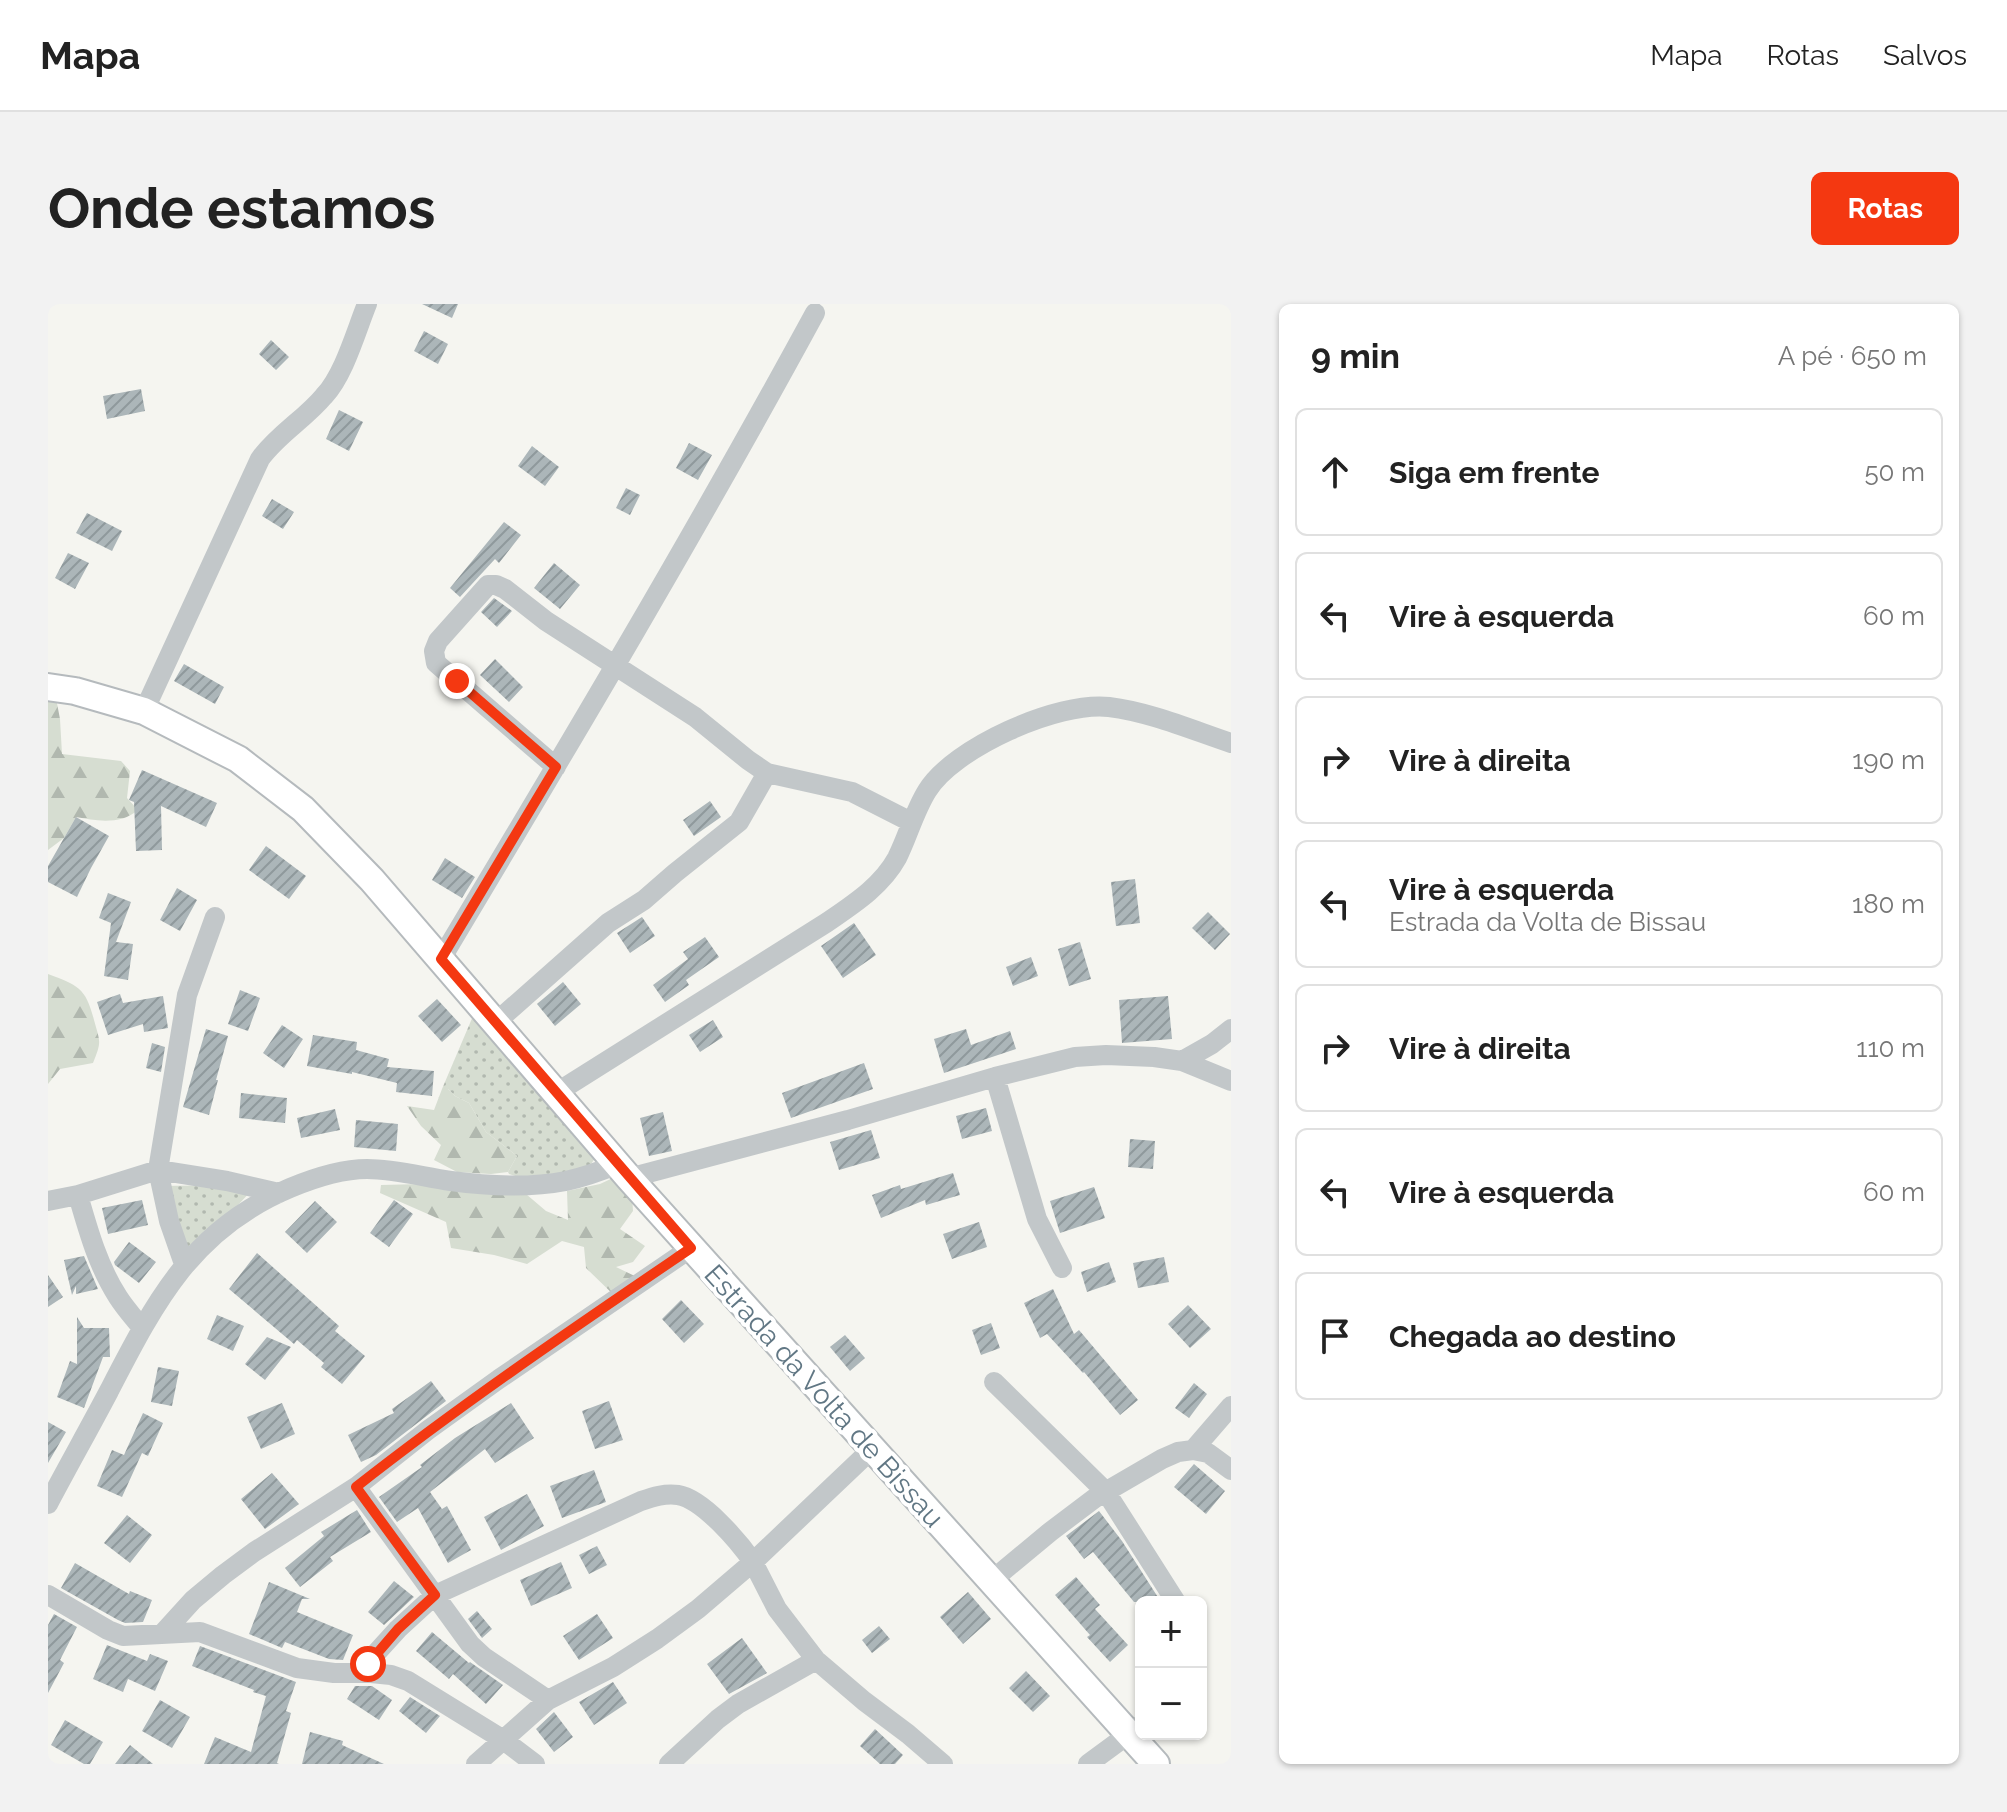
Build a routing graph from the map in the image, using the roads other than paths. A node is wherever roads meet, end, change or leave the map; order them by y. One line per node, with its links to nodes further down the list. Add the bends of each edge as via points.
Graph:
1 (367, 304): 5 (street, via 326,395 260,459)
2 (815, 313): 3 (street)
3 (616, 667): 7 (street); 7 (street, via 496,585 488,585 438,641 436,663); 8 (street, via 695,717)
4 (48, 687): 5 (main road, Estrada da Volta de Bissau)
5 (144, 711): 11 (main road, Estrada da Volta de Bissau, via 238,759 303,809)
6 (1231, 743): 9 (street, via 1135,712 1106,706 1074,709 977,747 937,778)
7 (556, 767): 11 (street)
8 (767, 773): 9 (street, via 852,792); 12 (street, via 739,822 608,923)
9 (911, 822): 17 (street, via 890,868 860,899)
10 (215, 917): 18 (street, via 187,995)
11 (441, 959): 12 (main road, Estrada da Volta de Bissau)
12 (495, 1023): 17 (main road, Estrada da Volta de Bissau)
13 (1231, 1029): 14 (street)
14 (1182, 1061): 15 (street, via 1075,1057); 16 (street)
15 (995, 1077): 19 (street, via 848,1120); 25 (street, via 1037,1219)
16 (1231, 1081)
17 (556, 1093): 19 (main road, Estrada da Volta de Bissau)
18 (158, 1170): 20 (street); 21 (street); 24 (street)
19 (624, 1171): 20 (street, via 512,1184 365,1169 330,1173); 23 (main road, Estrada da Volta de Bissau)
20 (279, 1193): 24 (street, via 233,1220)
21 (78, 1195): 22 (street); 26 (street, via 105,1274)
22 (48, 1201)
23 (691, 1248): 29 (main road, Estrada da Volta de Bissau); 32 (street, via 487,1387)
24 (184, 1264): 26 (street)
25 (1062, 1268)
26 (142, 1328): 34 (street)
27 (994, 1382): 33 (street)
28 (1231, 1406): 30 (street)
29 (872, 1449): 35 (street); 36 (main road, Estrada da Volta de Bissau)
30 (1193, 1450): 31 (street, via 1208,1453); 33 (street, via 1162,1459)
31 (1231, 1470)
32 (356, 1487): 38 (street); 40 (street, via 223,1575)
33 (1106, 1492): 36 (street); 39 (street)
34 (48, 1504)
35 (753, 1562): 38 (street, via 709,1512 681,1495 661,1494); 41 (street, via 777,1609); 43 (street, via 657,1639)
36 (991, 1581): 44 (main road, Estrada da Volta de Bissau)
37 (48, 1595): 40 (street, via 123,1636)
38 (435, 1595): 42 (street); 43 (street, via 470,1644)
39 (1172, 1596)
40 (163, 1633): 42 (street, via 200,1632 297,1668)
41 (816, 1660): 49 (street, via 738,1704); 50 (street)
42 (358, 1673): 45 (street, via 408,1681)
43 (548, 1700): 45 (street)
44 (1135, 1729): 51 (street)
45 (502, 1739): 47 (street); 48 (street)
46 (1142, 1740): 52 (main road, Estrada da Volta de Bissau)
47 (476, 1764)
48 (535, 1764)
49 (669, 1764)
50 (943, 1764)
51 (1088, 1764)
52 (1156, 1764)

